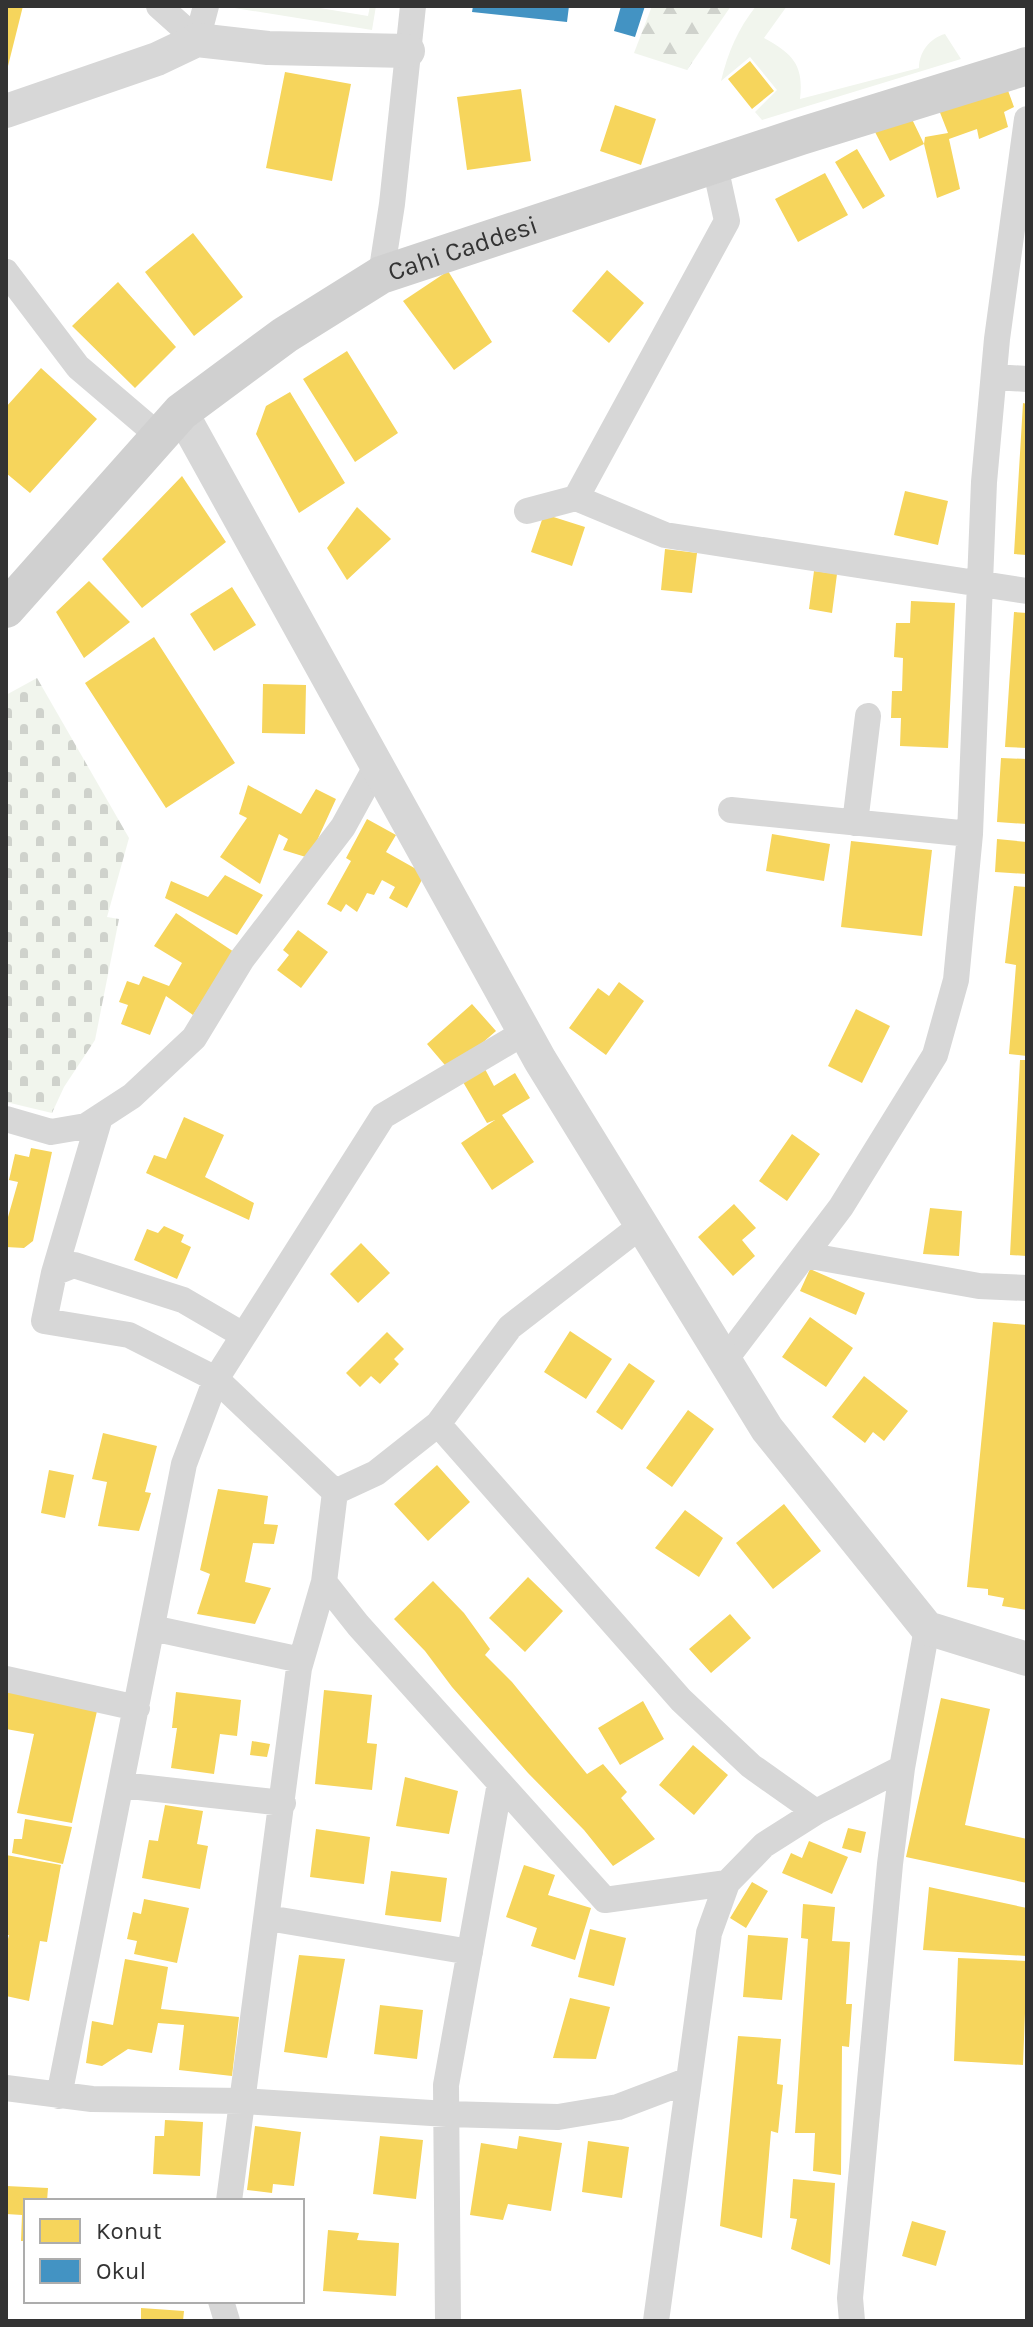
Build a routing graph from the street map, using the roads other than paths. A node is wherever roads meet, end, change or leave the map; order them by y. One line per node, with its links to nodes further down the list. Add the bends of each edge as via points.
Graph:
1 (159, 6): 4 (street)
2 (206, 6): 4 (street)
3 (413, 6): 5 (street)
4 (197, 40): 5 (street, via 268,48); 7 (street)
5 (408, 51): 11 (street)
6 (1027, 66): 9 (main road, Cahi Caddesi)
7 (6, 111)
8 (1027, 119): 12 (street)
9 (715, 166): 11 (main road, Cahi Caddesi); 15 (street, via 727,221)
10 (6, 272): 14 (street, via 78,367)
11 (381, 275): 14 (main road, Cahi Caddesi, via 285,335)
12 (994, 377): 13 (street); 17 (street)
13 (1027, 379)
14 (170, 424): 19 (main road, Cahi Caddesi); 21 (street)
15 (576, 498): 16 (street); 17 (street, via 665,535)
16 (527, 511)
17 (981, 584): 18 (street); 24 (street)
18 (1027, 591)
19 (6, 609)
20 (868, 716): 23 (street)
21 (377, 765): 25 (street); 26 (street, via 343,827 242,959 194,1038 132,1096)
22 (731, 810): 23 (street)
23 (855, 823): 24 (street)
24 (970, 834): 29 (street, via 956,980 935,1055 841,1207)
25 (525, 1032): 28 (street); 32 (street, via 383,1116)
26 (100, 1117): 27 (street, via 86,1126 51,1132); 30 (street)
27 (6, 1119)
28 (642, 1225): 33 (street); 35 (street, via 510,1327)
29 (805, 1255): 31 (street, via 979,1286); 33 (street)
30 (54, 1273): 32 (street, via 74,1265 127,1280 183,1300); 34 (street, via 44,1321 129,1335)
31 (1027, 1288)
32 (243, 1335): 34 (street)
33 (725, 1360): 39 (street, via 767,1429)
34 (216, 1379): 36 (street); 38 (street, via 184,1464)
35 (438, 1424): 36 (street, via 376,1473); 48 (street, via 681,1700 751,1766)
36 (335, 1492): 37 (street)
37 (324, 1582): 41 (street); 45 (street)
38 (152, 1628): 41 (street); 43 (street)
39 (927, 1628): 40 (street); 44 (street)
40 (1027, 1659)
41 (301, 1660): 47 (street)
42 (6, 1679): 43 (street)
43 (137, 1708): 46 (street)
44 (902, 1768): 48 (street); 60 (street, via 850,2298)
45 (500, 1783): 49 (street, via 605,1900); 51 (street)
46 (121, 1785): 47 (street); 54 (street)
47 (283, 1803): 50 (street)
48 (816, 1812): 49 (street, via 764,1845)
49 (727, 1883): 52 (street, via 709,1933)
50 (268, 1918): 51 (street); 55 (street)
51 (470, 1952): 56 (street, via 446,2085)
52 (689, 2080): 56 (street, via 618,2107 558,2117); 59 (street)
53 (6, 2088): 54 (street)
54 (59, 2096): 55 (street)
55 (243, 2101): 56 (street); 57 (street)
56 (447, 2114): 58 (street)
57 (229, 2199)
58 (448, 2321)
59 (656, 2321)
60 (852, 2321)

